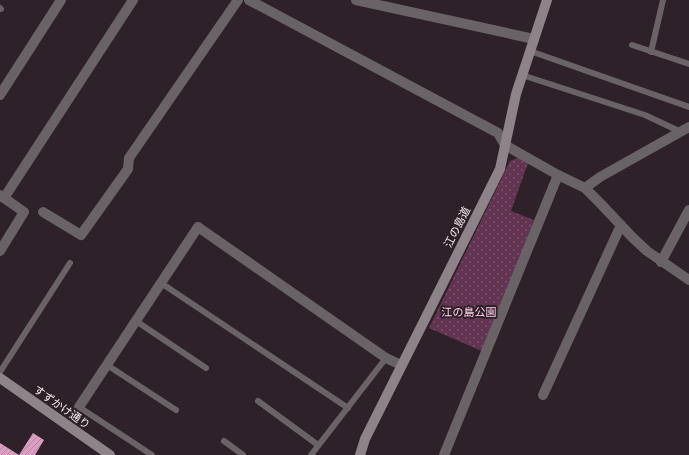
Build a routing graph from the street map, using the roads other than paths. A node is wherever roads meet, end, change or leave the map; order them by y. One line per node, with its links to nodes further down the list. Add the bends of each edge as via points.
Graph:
1 (61, 0): 15 (street)
2 (133, 0): 22 (street)
3 (238, 0): 24 (street, via 129,158 128,169 82,235)
4 (249, 0): 19 (street, via 498,133)
5 (356, 0): 8 (street)
6 (547, 0): 9 (street, 江の島道)
7 (663, 0): 12 (lane)
8 (391, 4): 9 (street)
9 (534, 39): 11 (street, 江の島道)
10 (632, 45): 12 (lane)
11 (530, 51): 14 (street, 江の島道); 16 (lane)
12 (651, 52): 13 (lane)
13 (689, 64)
14 (522, 74): 18 (lane, via 645,115); 19 (street, 江の島道)
15 (0, 95)
16 (689, 107)
17 (689, 127): 18 (street)
18 (679, 131): 21 (street)
19 (505, 145): 20 (street); 34 (street, 江の島道, via 500,169)
20 (558, 175): 21 (street); 50 (street)
21 (585, 188): 25 (street)
22 (2, 197): 26 (street, via 24,212)
23 (689, 210): 27 (street)
24 (43, 212)
25 (621, 225): 27 (street, via 632,238); 38 (street)
26 (0, 251)
27 (661, 262): 29 (street)
28 (70, 263): 36 (lane)
29 (689, 280)
30 (161, 283): 31 (street); 32 (street, via 198,227); 41 (lane)
31 (136, 321): 33 (street); 35 (lane)
32 (386, 358): 34 (street); 41 (lane)
33 (107, 364): 40 (street); 42 (lane)
34 (401, 366): 49 (street, 江の島道, via 365,439)
35 (206, 368)
36 (0, 372)
37 (0, 378): 45 (street, すずかけ通り)
38 (543, 394)
39 (258, 401): 44 (lane)
40 (79, 407): 46 (lane)
41 (348, 408): 44 (lane)
42 (176, 410)
43 (224, 442): 47 (lane)
44 (318, 445): 48 (lane)
45 (110, 455)
46 (152, 455)
47 (243, 455)
48 (311, 455)
49 (360, 455)
50 (444, 455)

